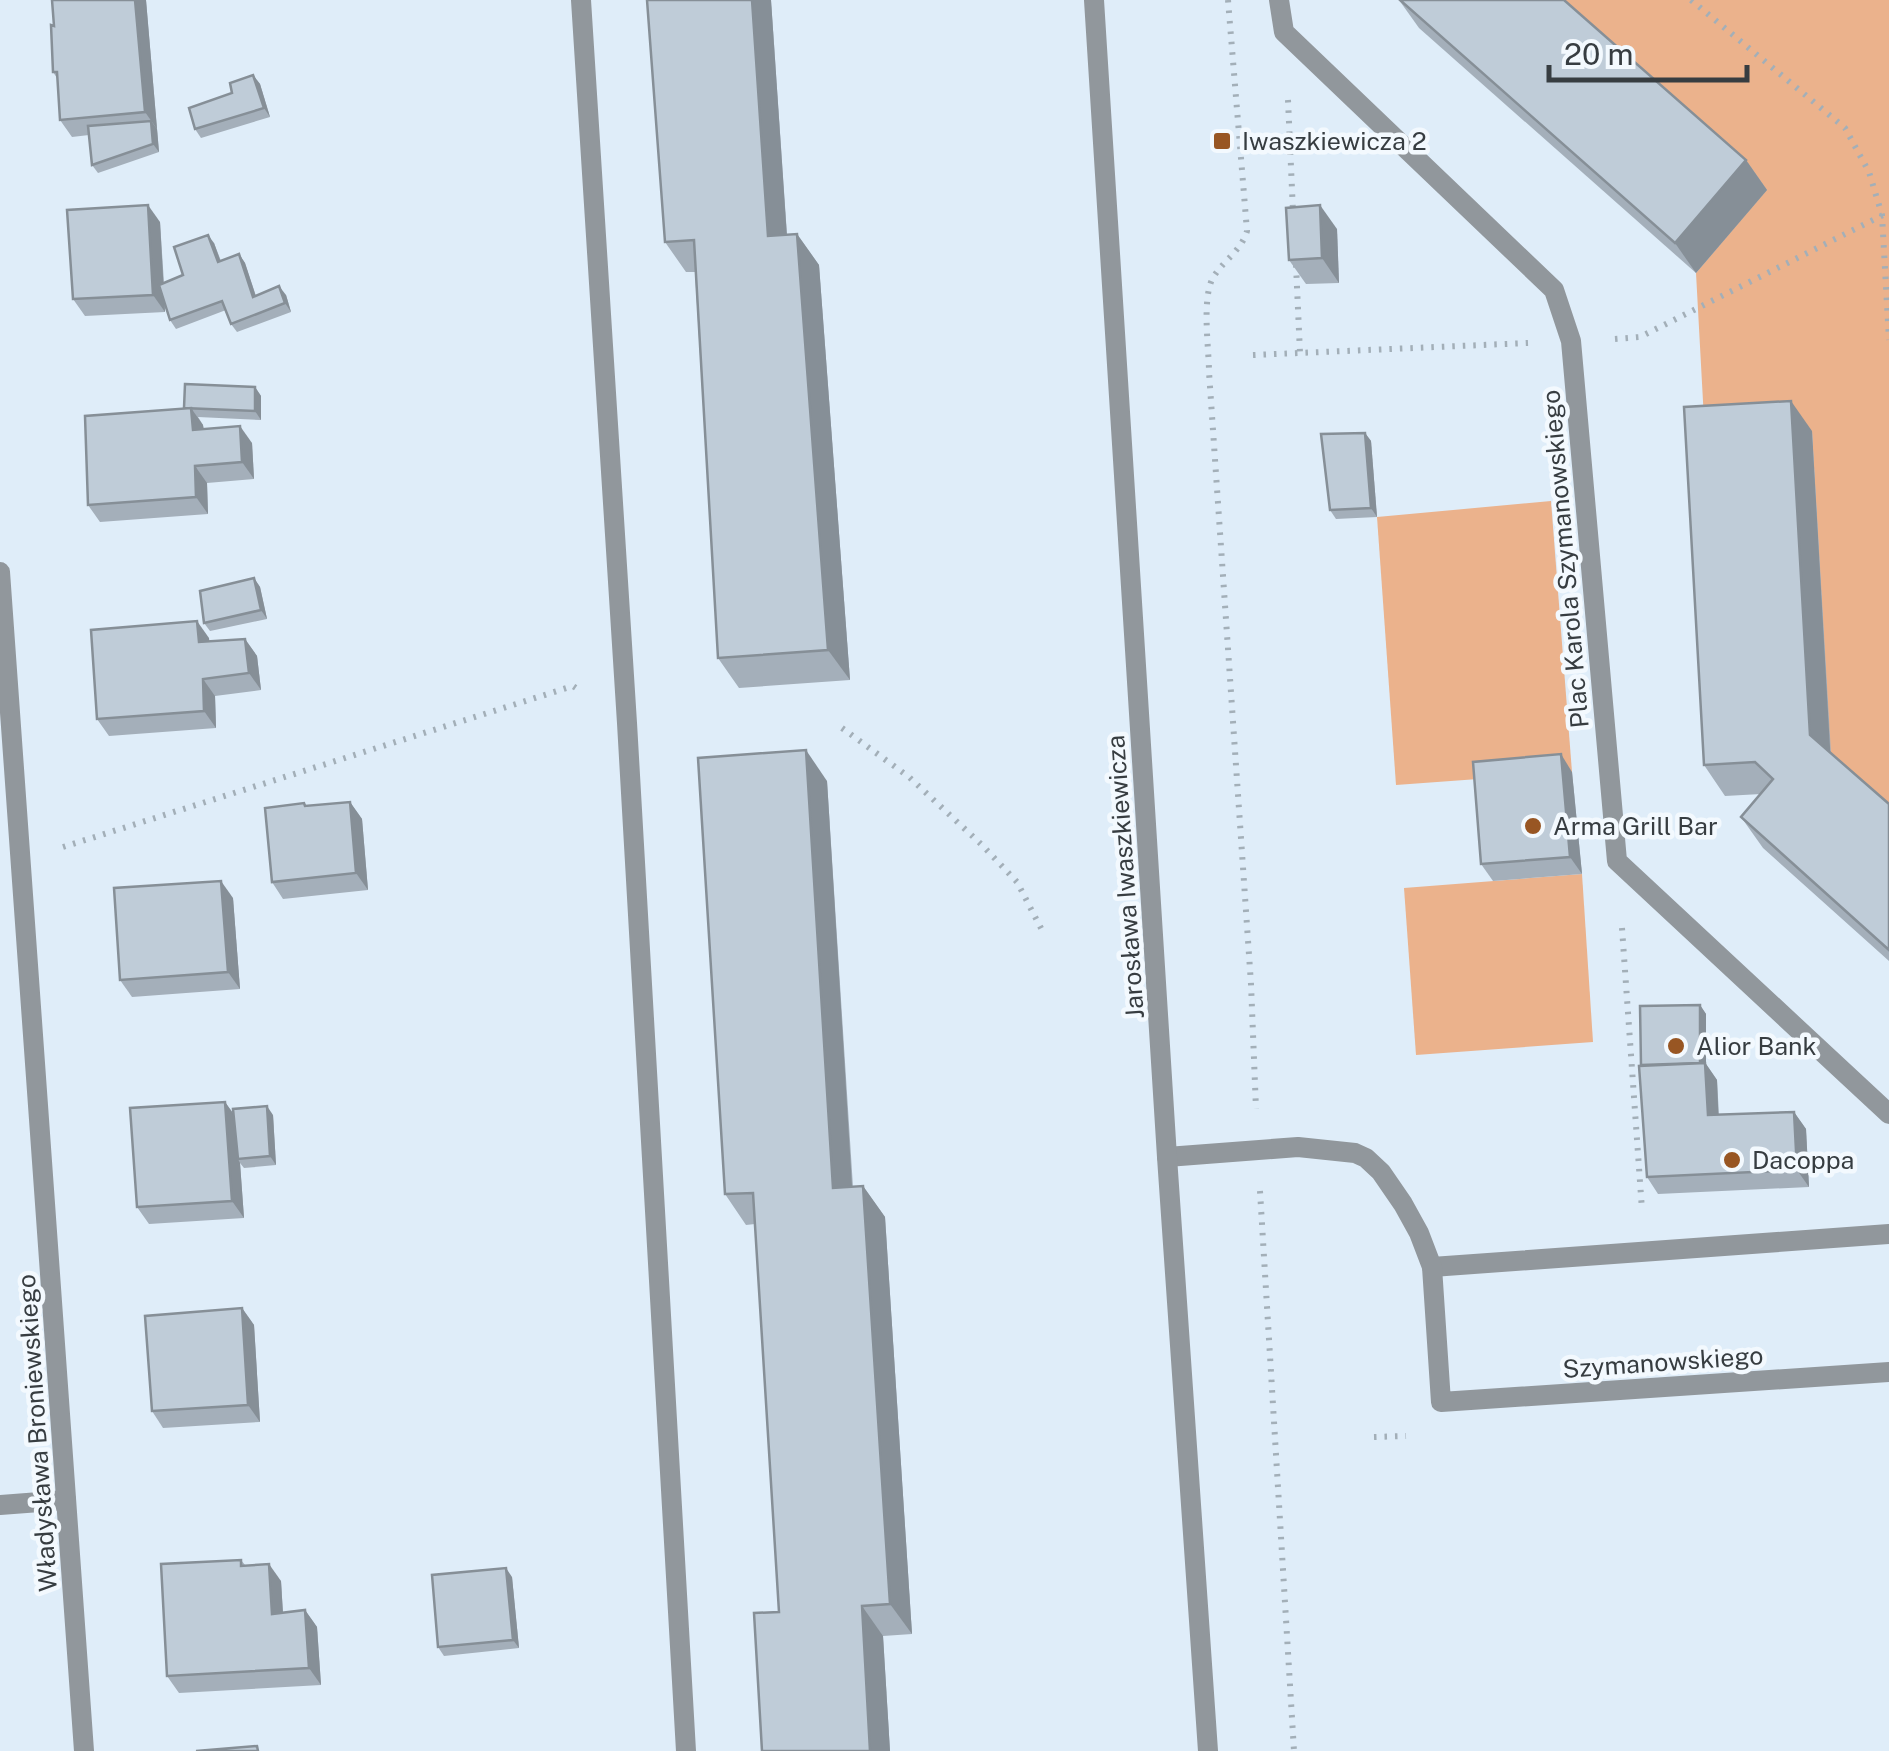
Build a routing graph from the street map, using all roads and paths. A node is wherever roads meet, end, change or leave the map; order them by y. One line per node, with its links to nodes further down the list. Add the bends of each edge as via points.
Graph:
1 (581, 0): 12 (street)
2 (1094, 0): 19 (street, Jarosława Iwaszkiewicza)
3 (1228, 0): 18 (path, via 1246,231 1241,247 1212,279 1209,372)
4 (1279, 0): 6 (street)
5 (1690, 0): 9 (path, via 1853,142 1882,216)
6 (1284, 32): 7 (path); 15 (street, Plac Karola Szymanowskiego, via 1554,290 1571,341)
7 (1294, 221)
8 (1296, 259): 10 (path)
9 (1889, 340)
10 (1300, 353)
11 (0, 572): 27 (street, Władysława Broniewskiego)
12 (627, 724): 14 (path, via 573,686); 30 (street)
13 (842, 728): 16 (path, via 909,777 982,845 1016,882)
14 (52, 850)
15 (1617, 862): 17 (street); 22 (path)
16 (1044, 934)
17 (1889, 1114)
18 (1256, 1121)
19 (1168, 1156): 23 (street, via 1298,1147 1355,1153 1381,1172 1403,1204); 31 (street, Jarosława Iwaszkiewicza)
20 (1260, 1178): 32 (path)
21 (1889, 1234): 22 (street)
22 (1645, 1251): 23 (street)
23 (1432, 1268): 24 (street, Szymanowskiego, via 1441,1402)
24 (1889, 1372)
25 (1374, 1436): 26 (path)
26 (1406, 1436)
27 (66, 1500): 28 (street); 29 (street, Władysława Broniewskiego)
28 (0, 1505)
29 (84, 1751)
30 (686, 1751)
31 (1208, 1751)
32 (1294, 1751)

